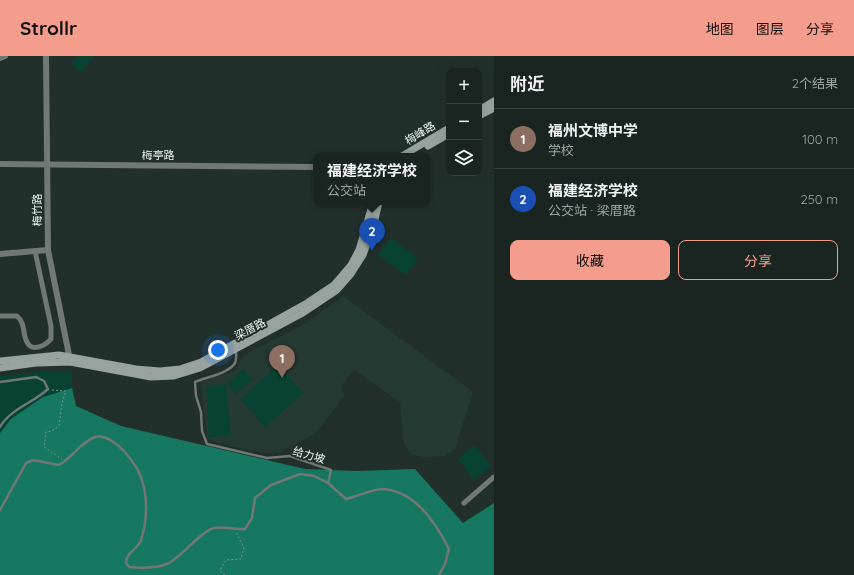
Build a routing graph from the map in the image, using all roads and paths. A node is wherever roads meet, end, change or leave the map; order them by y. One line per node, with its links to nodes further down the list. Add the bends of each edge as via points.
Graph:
1 (5, 56): 3 (street)
2 (46, 57): 13 (street, 梅竹路)
3 (0, 58)
4 (494, 101): 5 (main road)
5 (482, 108)
6 (494, 108): 7 (main road)
7 (482, 114)
8 (446, 130): 10 (main road, 梅峰路)
9 (446, 136): 11 (main road, 梅峰路)
10 (407, 153)
11 (416, 153)
12 (0, 164): 13 (street, 梅亭路)
13 (47, 165): 14 (street, 梅亭路); 17 (street, 梅竹路)
14 (313, 167)
15 (372, 205): 22 (main road, 梁厝路, via 359,250 351,265 334,285 207,359 180,369 150,371)
16 (377, 205): 21 (main road, 梁厝路, via 366,249 356,268 341,286 301,314)
17 (48, 250): 18 (street); 22 (street, 梅竹路)
18 (35, 251): 19 (street); 20 (street, via 51,326 51,339 43,346 29,345 22,321 17,316)
19 (0, 254)
20 (0, 316)
21 (236, 350): 22 (main road, 梁厝路, via 200,368 174,376 160,377 137,376); 30 (lane, 给力坡, via 233,365 195,382 196,396 202,412 202,431 208,444 267,458 290,456 331,470)
22 (69, 359): 23 (main road, 梁厝路, via 34,357); 24 (main road, 梁厝路)
23 (0, 361)
24 (0, 368)
25 (0, 382): 26 (lane, via 36,377 44,381)
26 (48, 389): 27 (lane, via 5,418); 28 (path, via 66,391 59,426 46,432 44,439 44,446)
27 (0, 428)
28 (65, 462): 32 (lane, via 59,466 33,460 26,463); 33 (lane, via 83,444 96,437 107,437 131,460 142,478 147,513 141,541 126,558 126,563 130,567 167,564 213,527)
29 (494, 477): 31 (street)
30 (328, 483): 33 (lane, via 314,476 300,474 271,485 255,498 249,525 245,529); 35 (lane, via 346,499 382,489 408,496 441,532 449,549)
31 (464, 503)
32 (0, 510)
33 (237, 530): 34 (path, via 236,533 244,548 242,559 226,560 220,570)
34 (225, 575)
35 (439, 575)

